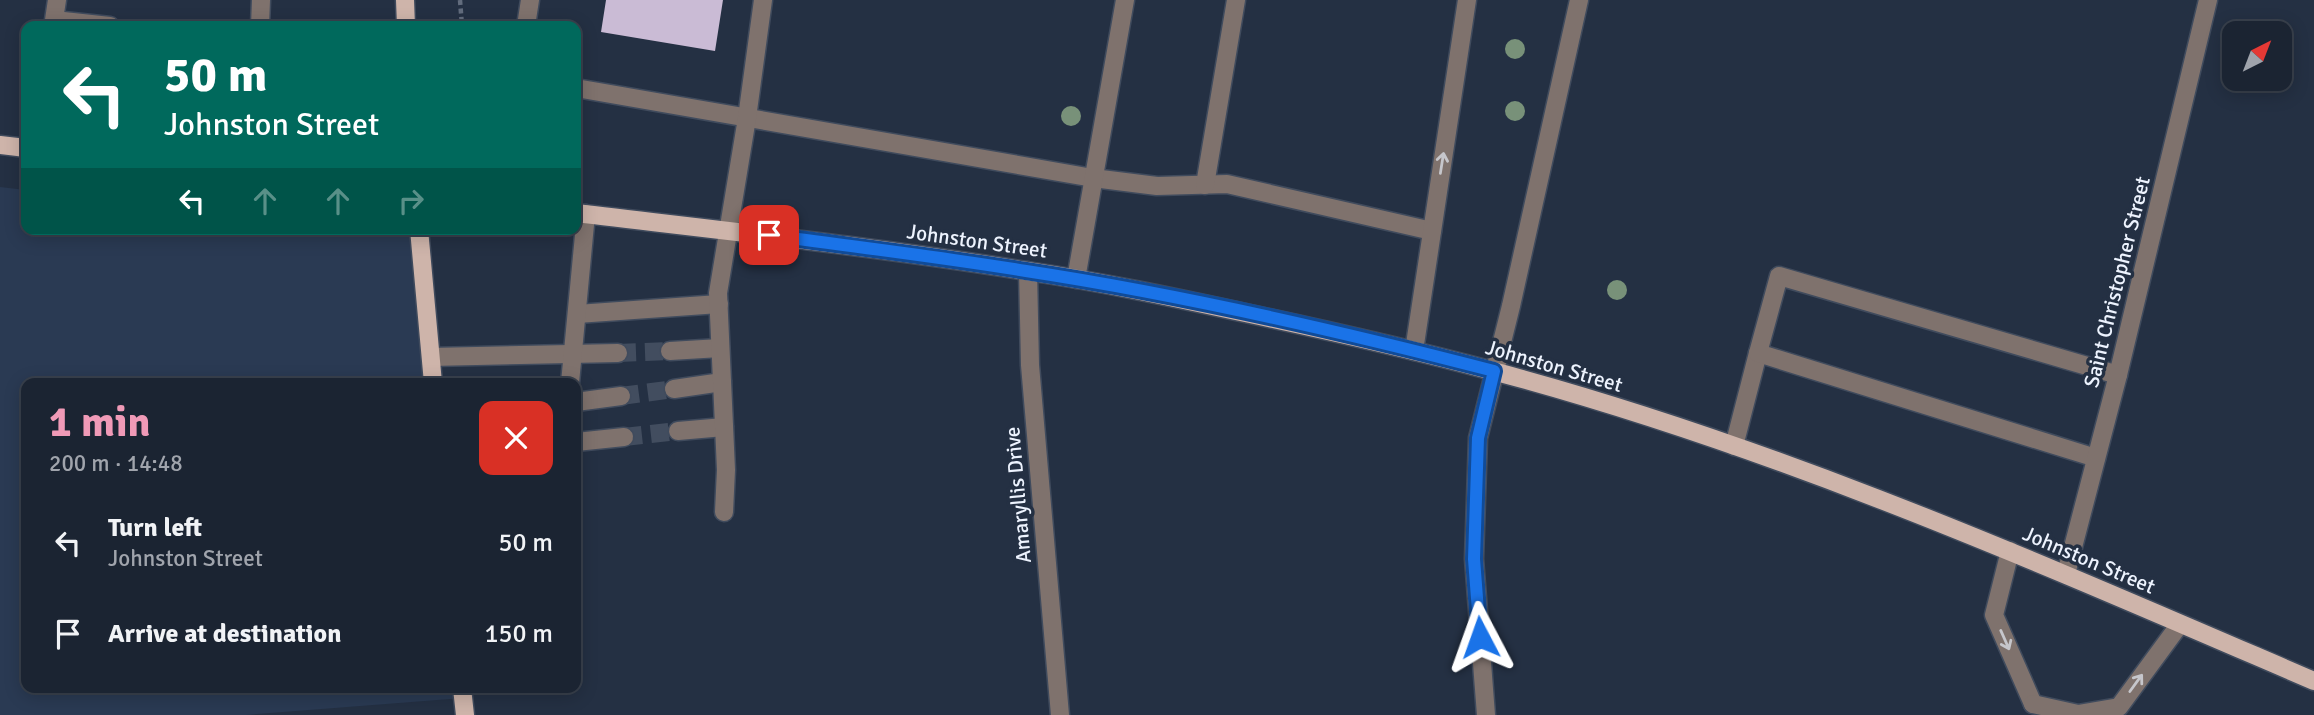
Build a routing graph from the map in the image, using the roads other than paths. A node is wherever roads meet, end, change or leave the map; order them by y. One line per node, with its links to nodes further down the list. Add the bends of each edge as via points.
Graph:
1 (57, 0): 11 (street, via 54,20)
2 (261, 0): 12 (street)
3 (405, 0): 13 (main road)
4 (530, 0): 14 (street)
5 (763, 0): 16 (street)
6 (1125, 0): 19 (street)
7 (1236, 0): 20 (street)
8 (1467, 0): 23 (street, one-way to 8)
9 (1579, 0): 37 (street)
10 (2208, 0): 38 (street, Saint Christopher Street)
11 (63, 21)
12 (260, 21)
13 (406, 21)
14 (527, 21)
15 (581, 89): 16 (street)
16 (747, 118): 19 (street); 22 (street)
17 (0, 145): 18 (main road)
18 (21, 147)
19 (1093, 178): 20 (street, via 1157,186); 27 (street)
20 (1205, 185): 23 (street, via 1227,184)
21 (581, 214): 22 (main road, Johnston Street)
22 (729, 229): 26 (main road, Johnston Street); 28 (street)
23 (1432, 231): 32 (street)
24 (420, 235): 36 (main road)
25 (580, 235): 29 (street)
26 (1028, 271): 27 (main road, Johnston Street); 59 (street, Amaryllis Drive, via 1030,365)
27 (1076, 279): 32 (main road, Johnston Street)
28 (719, 304): 29 (street); 30 (street)
29 (577, 314): 35 (street)
30 (720, 348): 31 (street); 41 (street)
31 (670, 351)
32 (1414, 351): 37 (main road, Johnston Street)
33 (618, 353): 35 (street)
34 (1758, 354): 38 (street, via 1779,275); 49 (street); 50 (street)
35 (573, 356): 36 (street); 40 (street)
36 (431, 357): 39 (main road)
37 (1494, 371): 49 (main road, Johnston Street); 60 (street, via 1478,438 1474,559)
38 (2118, 375): 50 (street, Saint Christopher Street)
39 (433, 378)
40 (571, 378)
41 (722, 382): 42 (street); 45 (street)
42 (674, 388)
43 (621, 396): 44 (street)
44 (581, 401)
45 (723, 427): 46 (street); 51 (street)
46 (678, 431)
47 (624, 437): 48 (street)
48 (581, 441)
49 (1734, 446): 52 (main road, Johnston Street)
50 (2096, 458): 53 (street, Saint Christopher Street)
51 (724, 512)
52 (2010, 551): 53 (main road, Johnston Street); 57 (street, one-way to 57, via 1994,615)
53 (2066, 574): 54 (main road, Johnston Street)
54 (2180, 624): 55 (main road, Johnston Street); 57 (street, one-way to 54, via 2077,714 2119,707)
55 (2314, 681)
56 (463, 693): 58 (main road)
57 (2030, 710)
58 (465, 715)
59 (1060, 715)
60 (1486, 715)

